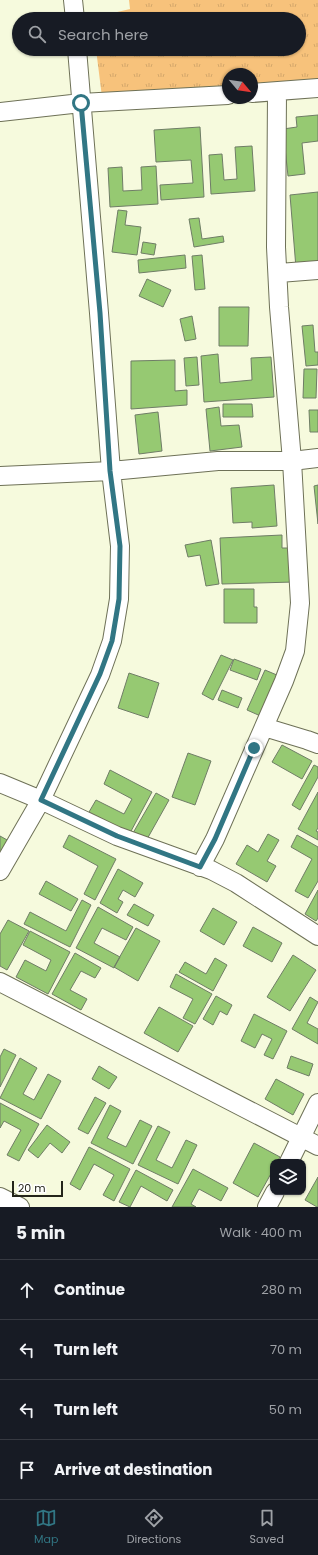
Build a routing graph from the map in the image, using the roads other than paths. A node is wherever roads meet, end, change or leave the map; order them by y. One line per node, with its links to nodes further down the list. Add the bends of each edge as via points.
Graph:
1 (73, 0): 2 (street)
2 (74, 12)
3 (78, 56): 8 (street)
4 (318, 88): 5 (street)
5 (277, 92): 6 (street); 11 (street, via 276,247)
6 (258, 93)
7 (222, 94): 8 (street)
8 (81, 103): 9 (street); 14 (street, via 100,313)
9 (0, 112)
10 (318, 270): 11 (street)
11 (279, 273): 13 (street, via 279,307)
12 (318, 458): 13 (street)
13 (292, 461): 14 (street, via 218,461); 16 (street, via 300,603 295,651)
14 (110, 471): 15 (street); 19 (street, via 120,546 119,599 112,641 100,674)
15 (0, 476)
16 (264, 727): 17 (street); 20 (street, via 215,839)
17 (318, 744)
18 (0, 783): 19 (street)
19 (41, 800): 20 (street, via 117,836); 21 (street)
20 (200, 867): 22 (street, via 236,883)
21 (0, 871)
22 (318, 936)
23 (0, 982): 25 (street)
24 (318, 1103): 25 (street)
25 (301, 1137): 26 (street); 27 (street)
26 (318, 1146)
27 (290, 1159)
28 (274, 1195): 31 (street)
29 (0, 1197): 30 (street)
30 (20, 1207)
31 (268, 1207)

